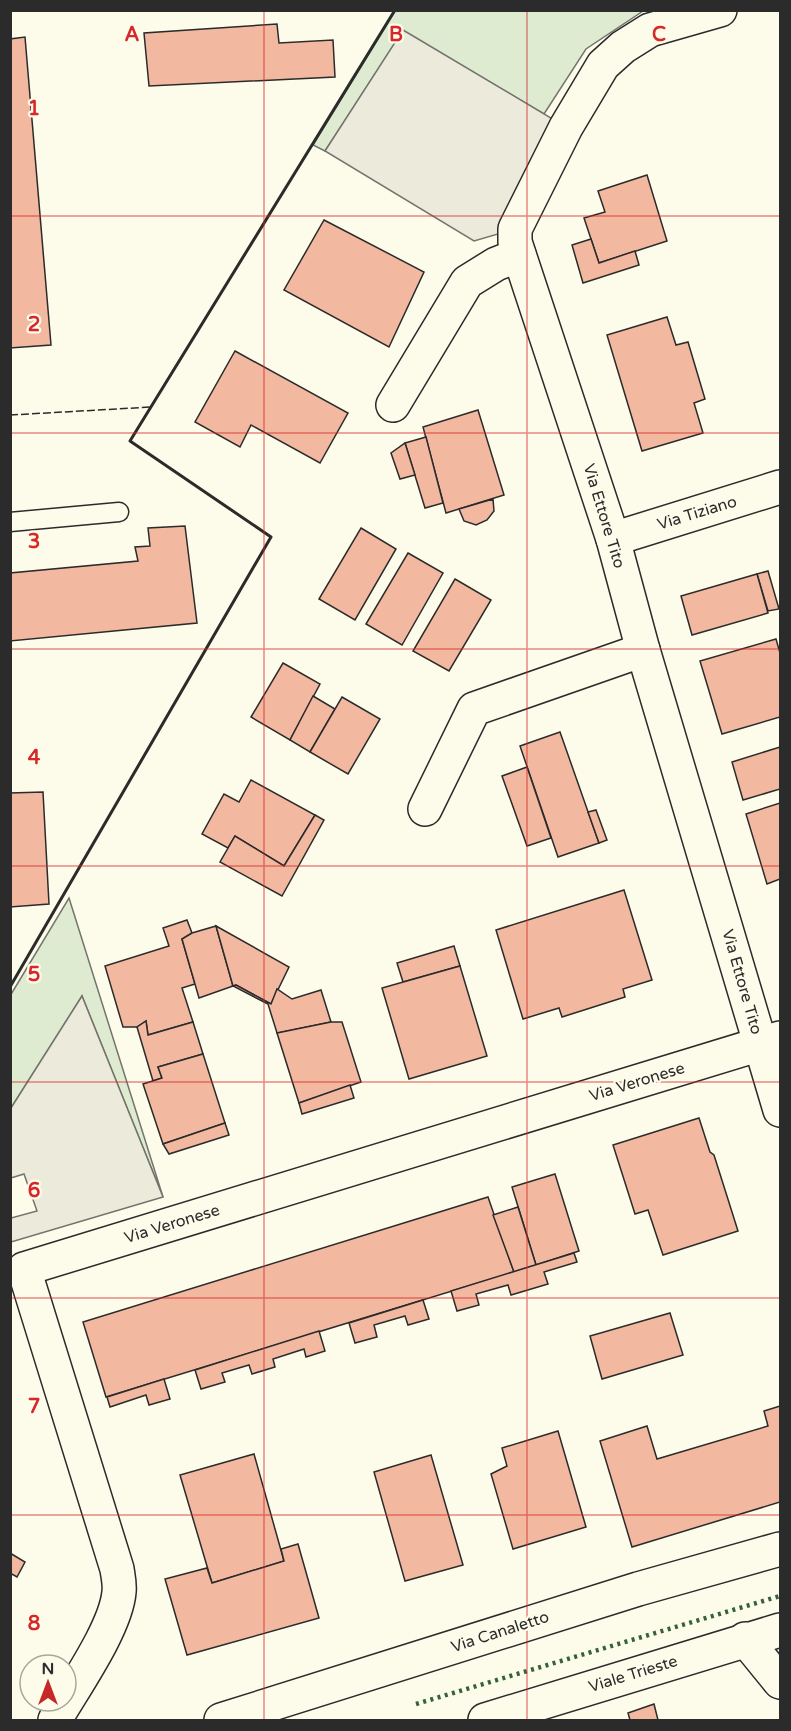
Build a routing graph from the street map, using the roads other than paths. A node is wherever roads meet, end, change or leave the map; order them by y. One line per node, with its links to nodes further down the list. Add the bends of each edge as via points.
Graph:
1 (720, 10): 2 (street, Via Ettore Tito, via 650,30 603,65 566,127 515,229)
2 (519, 255): 3 (street, via 466,282); 7 (street, Via Ettore Tito)
3 (393, 405)
4 (780, 487): 7 (street, Via Tiziano)
5 (119, 512): 6 (lane)
6 (10, 522)
7 (613, 539): 8 (street, Via Ettore Tito)
8 (643, 650): 9 (street, via 474,709); 10 (street, Via Ettore Tito)
9 (425, 809)
10 (770, 1041): 11 (street, Via Ettore Tito); 16 (street, Via Veronese, via 24,1269 117,1569 120,1590 116,1610 102,1639)
11 (780, 1110)
12 (780, 1549): 17 (street, Via Canaletto, via 638,1589)
13 (780, 1630): 14 (street, Viale Trieste)
14 (745, 1639): 15 (street); 18 (street, Viale Trieste)
15 (780, 1682)
16 (55, 1720)
17 (221, 1720)
18 (485, 1720)

